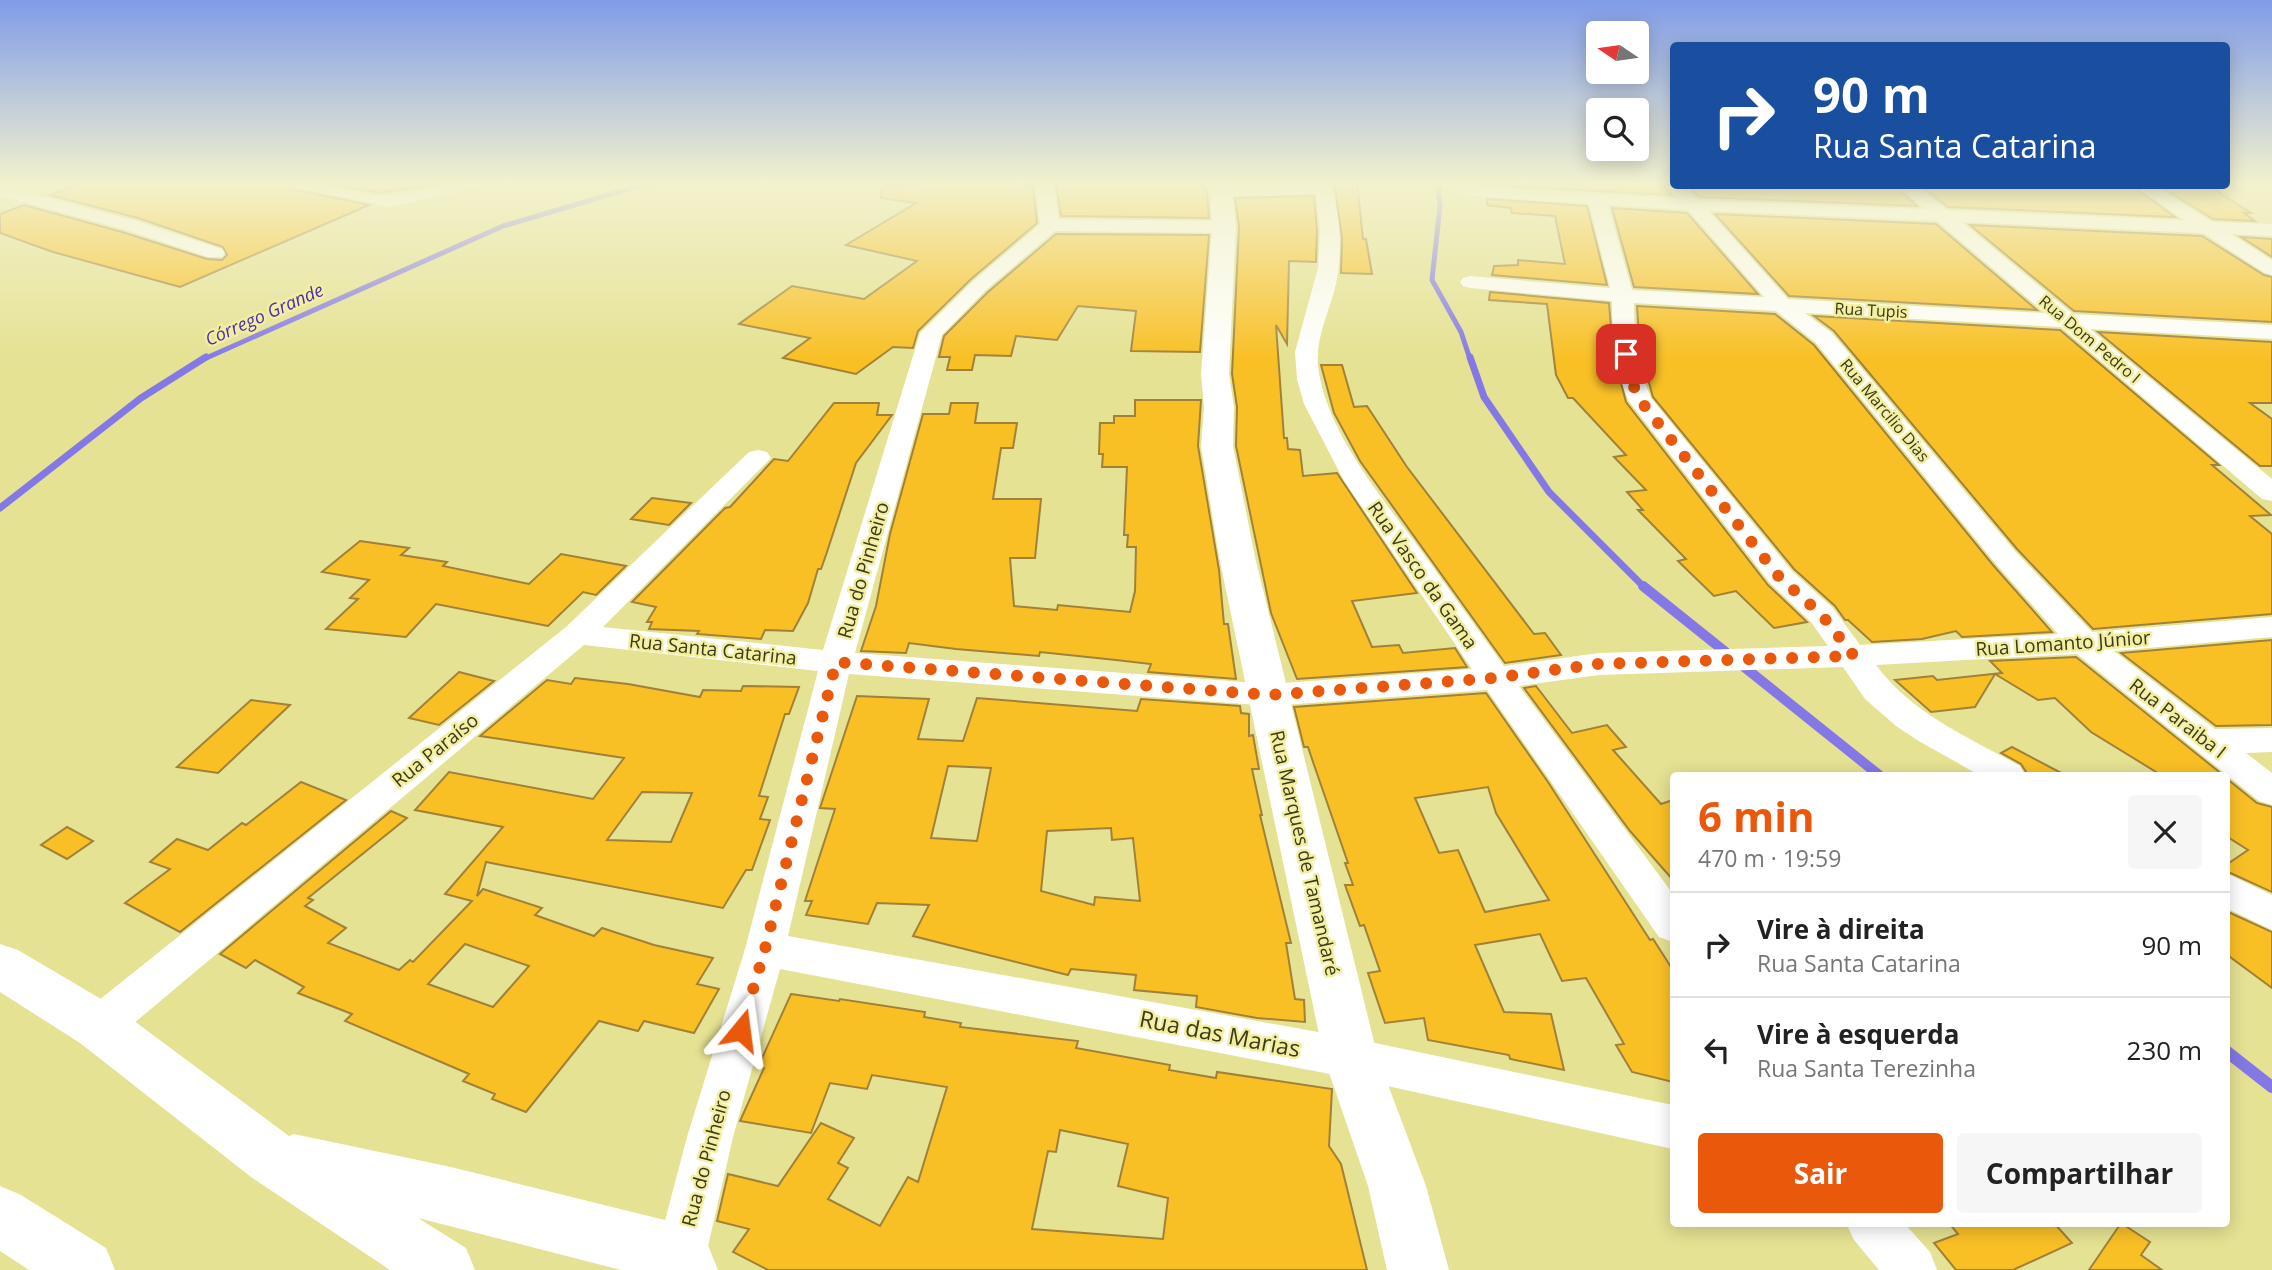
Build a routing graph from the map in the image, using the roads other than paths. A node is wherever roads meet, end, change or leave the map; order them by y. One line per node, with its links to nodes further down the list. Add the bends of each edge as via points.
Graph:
1 (179, 241): 9 (street)
2 (1033, 241): 22 (street, Rua do Pinheiro, via 979,285 931,333)
3 (1219, 241): 24 (main road, Rua Marques de Tamandaré, via 1217,446 1237,557)
4 (1330, 241): 23 (street, Rua Vasco da Gama, via 1326,283 1306,350 1309,379 1321,414 1358,482)
5 (1608, 241): 12 (street)
6 (1725, 241): 13 (street, Rua Marcilio Dias)
7 (1972, 241): 14 (street, Rua Dom Pedro I)
8 (2227, 241): 10 (street)
9 (215, 253)
10 (2272, 269)
11 (1470, 282): 12 (street, Rua Tupis)
12 (1623, 296): 13 (street, Rua Tupis); 21 (street, via 1629,376 1640,400 1780,578 1822,615)
13 (1782, 305): 14 (street, Rua Tupis); 20 (street, Rua Marcilio Dias, via 1824,338 2005,557)
14 (2071, 321): 15 (street, Rua Tupis); 17 (street, Rua Dom Pedro I)
15 (2272, 332)
16 (758, 458): 19 (street, Rua Paraíso)
17 (2272, 494)
18 (2272, 627): 20 (street, Rua Lomanto Júnior)
19 (578, 634): 22 (street, Rua Santa Catarina); 34 (street, Rua Paraíso)
20 (2084, 643): 21 (street, Rua Lomanto Júnior); 26 (street, Rua Paraiba I)
21 (1854, 656): 23 (street, Rua Santa Catarina, via 1598,664); 27 (street, via 1877,691 1908,718)
22 (836, 662): 24 (street, Rua Santa Catarina); 32 (street, Rua do Pinheiro)
23 (1494, 678): 24 (street, Rua Santa Catarina); 31 (street, Rua Vasco da Gama)
24 (1270, 695): 35 (main road, Rua Marques de Tamandaré)
25 (2272, 740): 26 (street)
26 (2206, 741): 28 (street, Rua Paraiba I)
27 (2002, 772)
28 (2272, 792)
29 (2230, 891): 30 (street)
30 (2272, 914)
31 (1670, 921)
32 (765, 949): 35 (street, Rua das Marias); 40 (street, Rua do Pinheiro, via 710,1137)
33 (0, 965): 34 (main road)
34 (99, 1026): 37 (main road)
35 (1351, 1058): 36 (street, Rua das Marias); 43 (main road, Rua Marques de Tamandaré, via 1397,1186)
36 (1670, 1126)
37 (271, 1157): 40 (main road, via 451,1196); 42 (main road)
38 (0, 1216): 41 (main road)
39 (1874, 1227): 44 (street)
40 (684, 1263)
41 (84, 1270)
42 (444, 1270)
43 (1418, 1270)
44 (1912, 1270)

